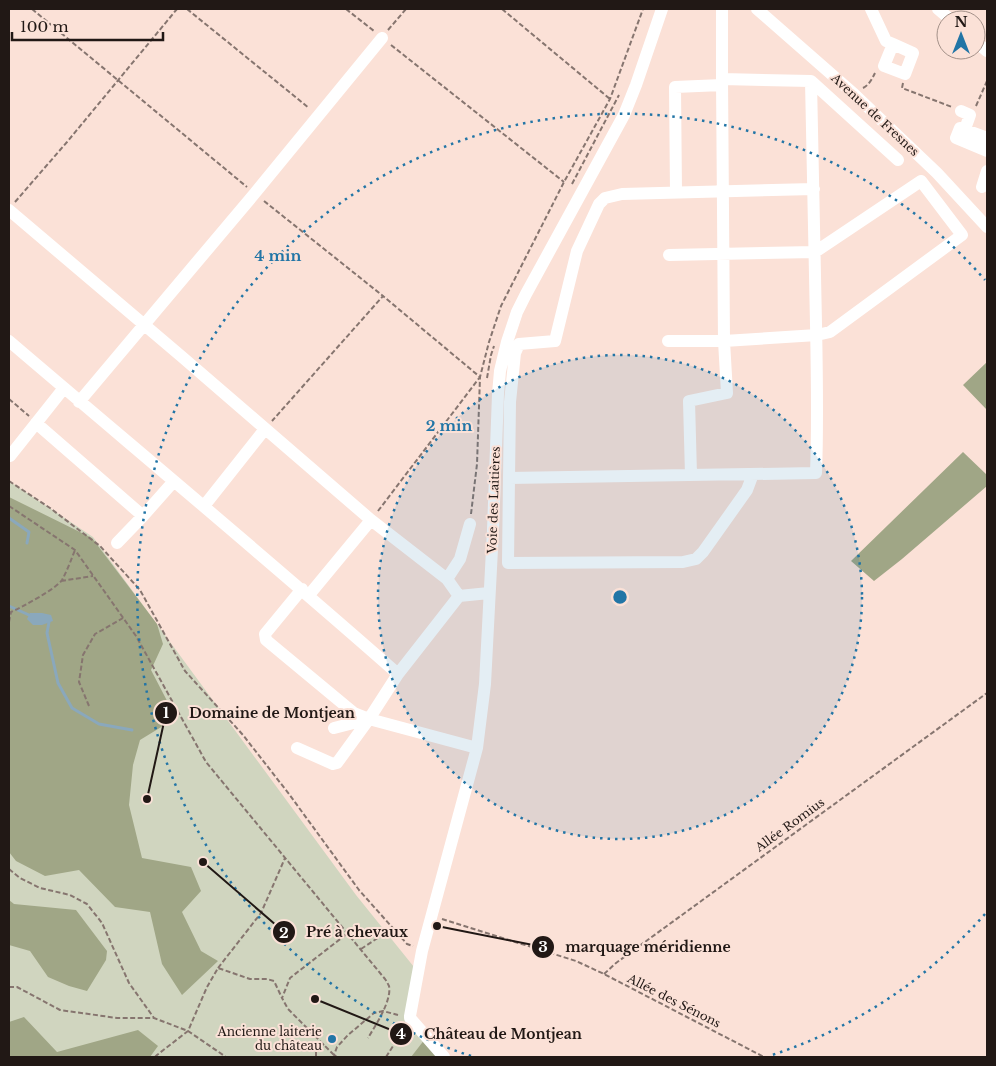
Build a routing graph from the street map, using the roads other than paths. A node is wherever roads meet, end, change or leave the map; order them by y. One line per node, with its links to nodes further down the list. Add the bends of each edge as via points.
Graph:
1 (662, 9): 45 (street, Voie des Laitières, via 624,115 526,294 507,342 498,394)
2 (722, 9): 8 (street)
3 (757, 9): 20 (street, Avenue de Fresnes, via 854,94 937,173)
4 (871, 9): 6 (street, via 886,41)
5 (382, 38): 24 (street)
6 (893, 44): 6 (street, via 913,52 905,74 884,66)
7 (811, 81): 8 (street); 13 (street); 16 (street)
8 (722, 82): 17 (street); 18 (street, via 675,87)
9 (965, 113): 10 (street)
10 (965, 129): 11 (street); 12 (street, via 960,128 956,138)
11 (987, 138)
12 (987, 150)
13 (898, 160)
14 (987, 171): 15 (street)
15 (982, 187)
16 (814, 189): 17 (street); 21 (street)
17 (723, 192): 18 (street); 23 (street)
18 (676, 193): 36 (street, via 622,194 605,198 599,204 577,251 555,341 519,344 515,353 510,402)
19 (12, 206): 24 (street)
20 (987, 227)
21 (815, 252): 23 (street); 25 (street); 25 (street, via 921,181 962,236 830,332)
22 (669, 255): 23 (street)
23 (724, 255): 28 (street)
24 (144, 324): 30 (street); 32 (street)
25 (816, 335): 28 (street); 34 (street, via 816,473)
26 (9, 341): 29 (street)
27 (668, 341): 28 (street)
28 (724, 341): 35 (street, via 727,394 689,401)
29 (64, 388): 30 (street); 31 (street)
30 (79, 402): 37 (street)
31 (36, 423): 33 (street); 39 (street)
32 (265, 429): 38 (street); 40 (street)
33 (10, 456)
34 (753, 474): 35 (street); 36 (street, via 747,490 703,552 696,559 684,562 508,563)
35 (691, 475): 36 (street)
36 (509, 478)
37 (174, 481): 38 (street); 39 (street)
38 (204, 506): 44 (street)
39 (143, 516): 42 (street)
40 (372, 520): 43 (street); 44 (street)
41 (470, 524): 43 (street, via 460,559)
42 (117, 543)
43 (448, 579): 46 (street)
44 (305, 592): 47 (street); 48 (street, via 265,634 266,640 354,713)
45 (489, 593): 46 (street); 51 (street, Voie des Laitières, via 485,684)
46 (459, 596): 47 (street)
47 (398, 674): 48 (street)
48 (369, 719): 49 (street); 50 (street, via 337,763); 51 (street)
49 (334, 728)
50 (297, 748)
51 (477, 748): 52 (street, Voie des Laitières, via 422,951 410,1017)
52 (444, 1057)

